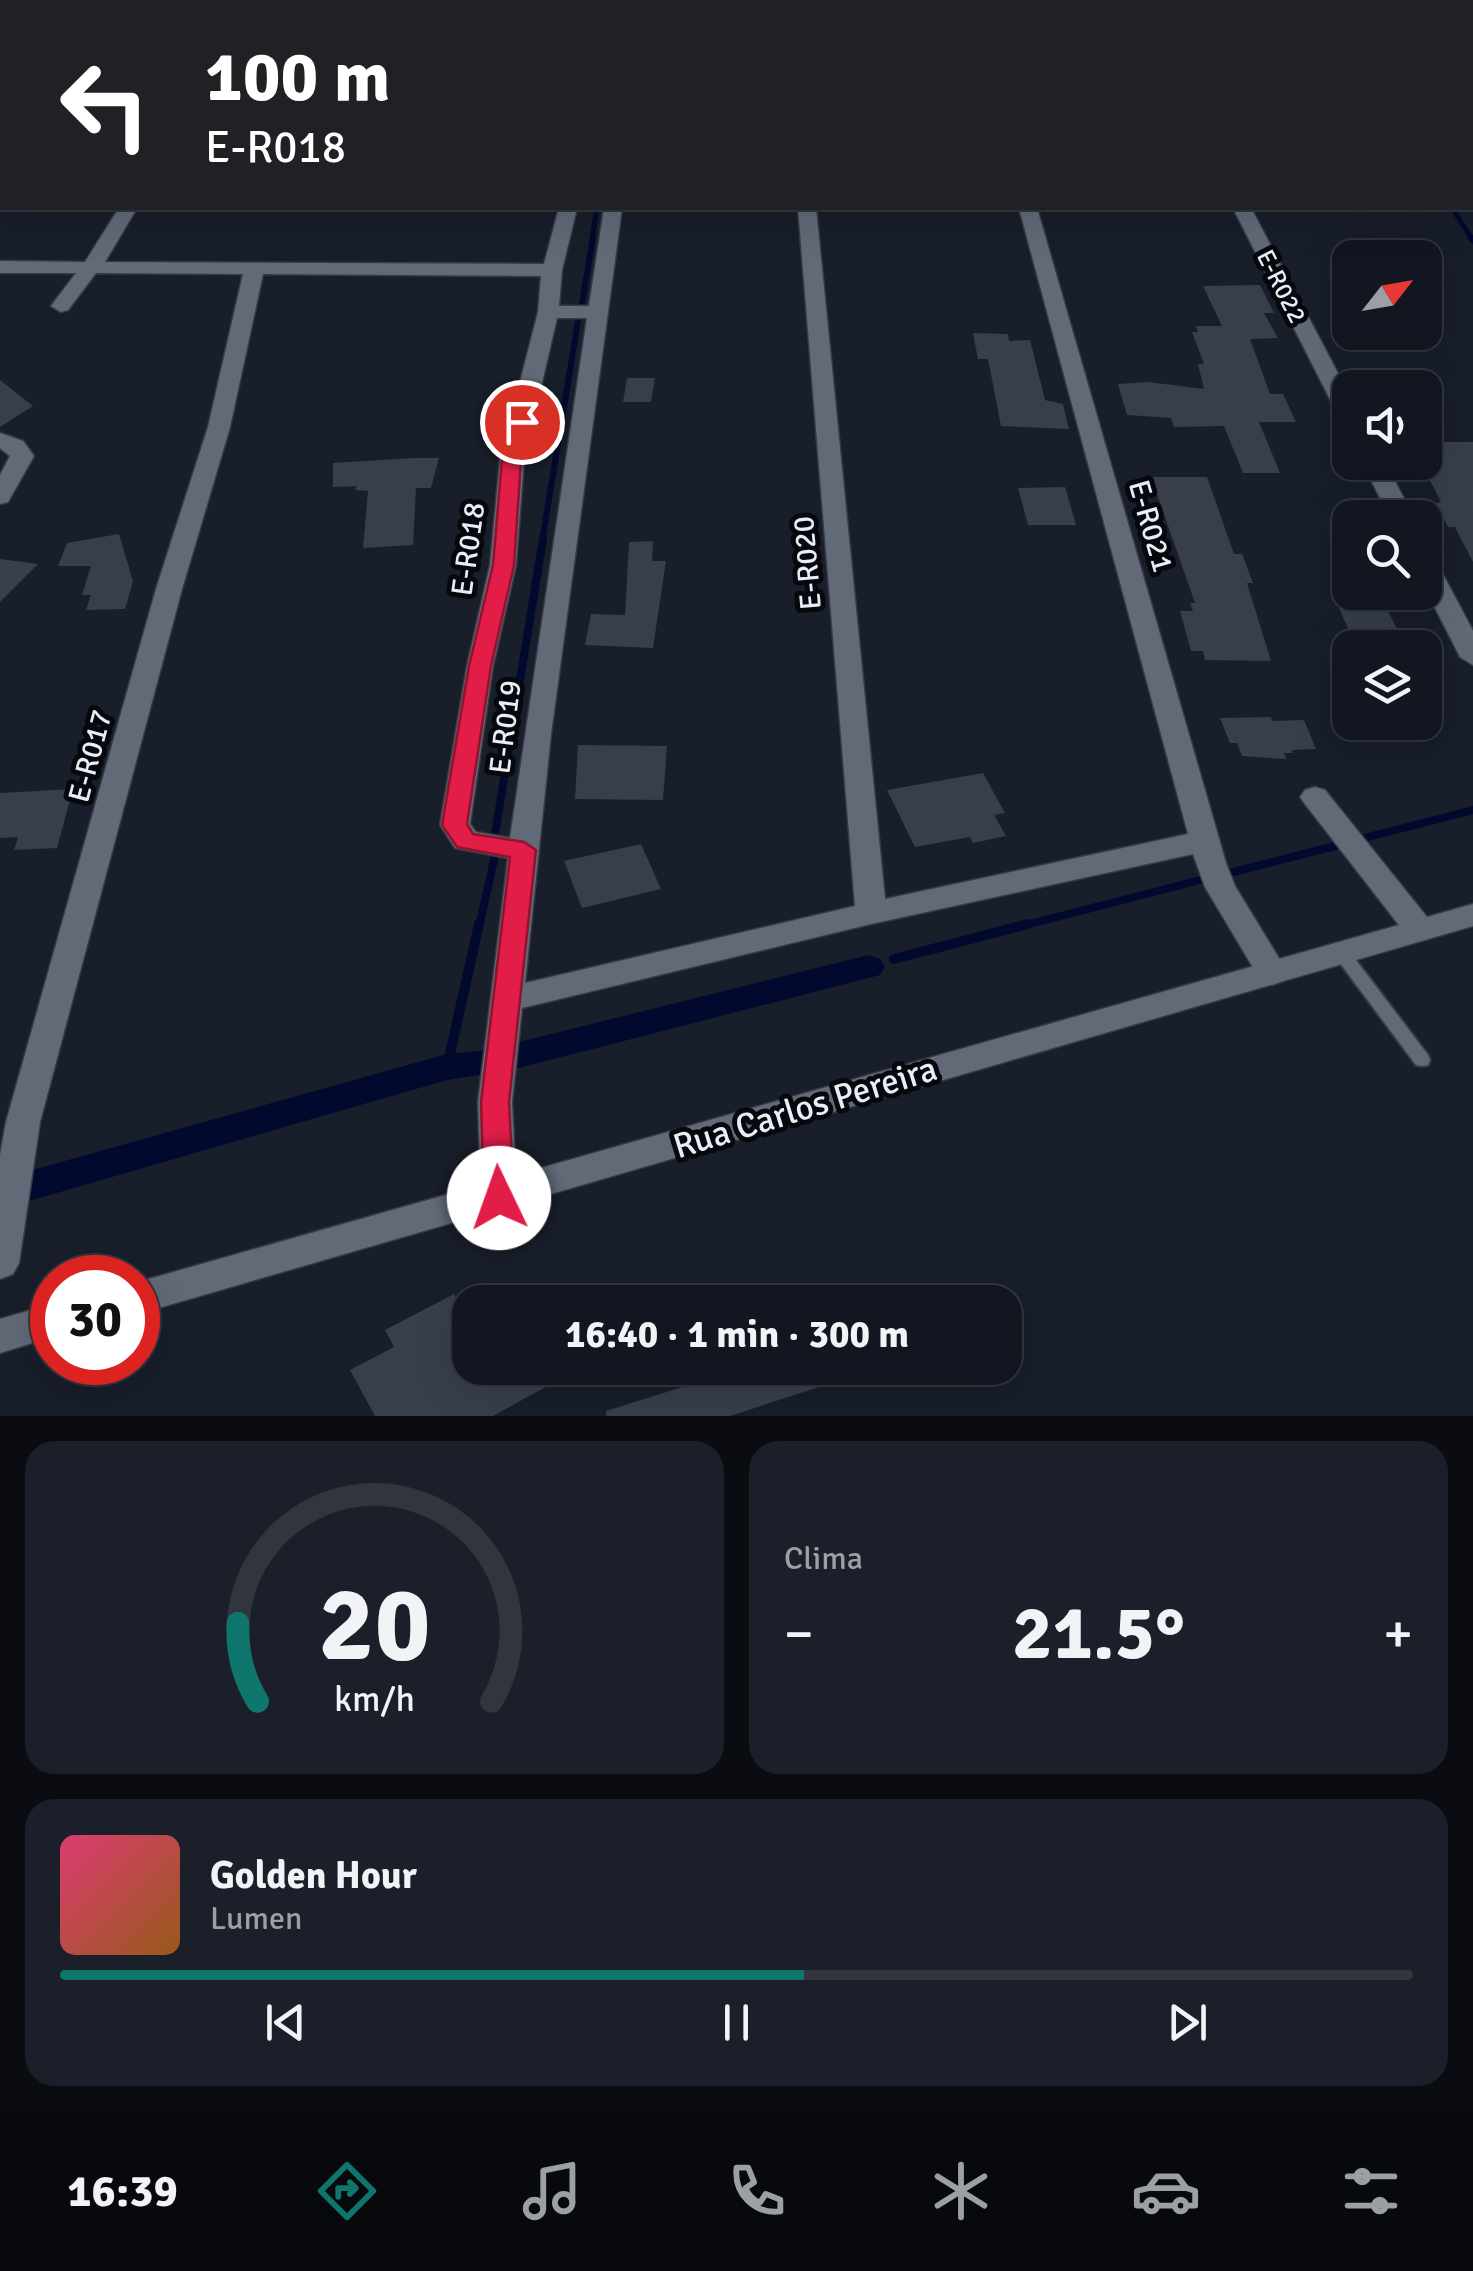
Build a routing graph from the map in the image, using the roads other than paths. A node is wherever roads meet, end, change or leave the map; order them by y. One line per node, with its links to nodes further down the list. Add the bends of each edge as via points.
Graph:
1 (127, 210): 7 (street)
2 (567, 210): 10 (street, E-R018)
3 (613, 210): 13 (street, E-R019)
4 (808, 210): 22 (street, E-R020)
5 (1029, 210): 21 (street, E-R021)
6 (1243, 210): 14 (street, E-R022)
7 (92, 266): 8 (street); 9 (street); 11 (street)
8 (0, 267)
9 (254, 268): 10 (street); 30 (street, E-R017, via 218,427 23,1122)
10 (552, 270): 12 (street, E-R018)
11 (61, 306)
12 (548, 312): 13 (street); 20 (street, E-R018, via 512,460 504,565 454,825 466,842)
13 (598, 312): 20 (street, E-R019)
14 (1332, 382)
15 (0, 440): 16 (street, via 22,456)
16 (0, 497)
17 (1442, 596): 18 (street)
18 (1473, 656)
19 (1315, 797): 24 (street)
20 (524, 850): 27 (street, E-R019)
21 (1212, 864): 22 (street); 26 (street, E-R021)
22 (871, 912): 27 (street)
23 (1473, 916): 24 (street, Rua Carlos Pereira)
24 (1420, 930): 25 (street, Rua Carlos Pereira)
25 (1340, 951): 26 (street, Rua Carlos Pereira); 28 (lane)
26 (1272, 972): 29 (street, Rua Carlos Pereira)
27 (508, 999): 29 (street, E-R019, via 495,1102)
28 (1422, 1060)
29 (499, 1198): 31 (street, Rua Carlos Pereira)
30 (0, 1263)
31 (160, 1292)
32 (30, 1328): 33 (street)
33 (0, 1336)

